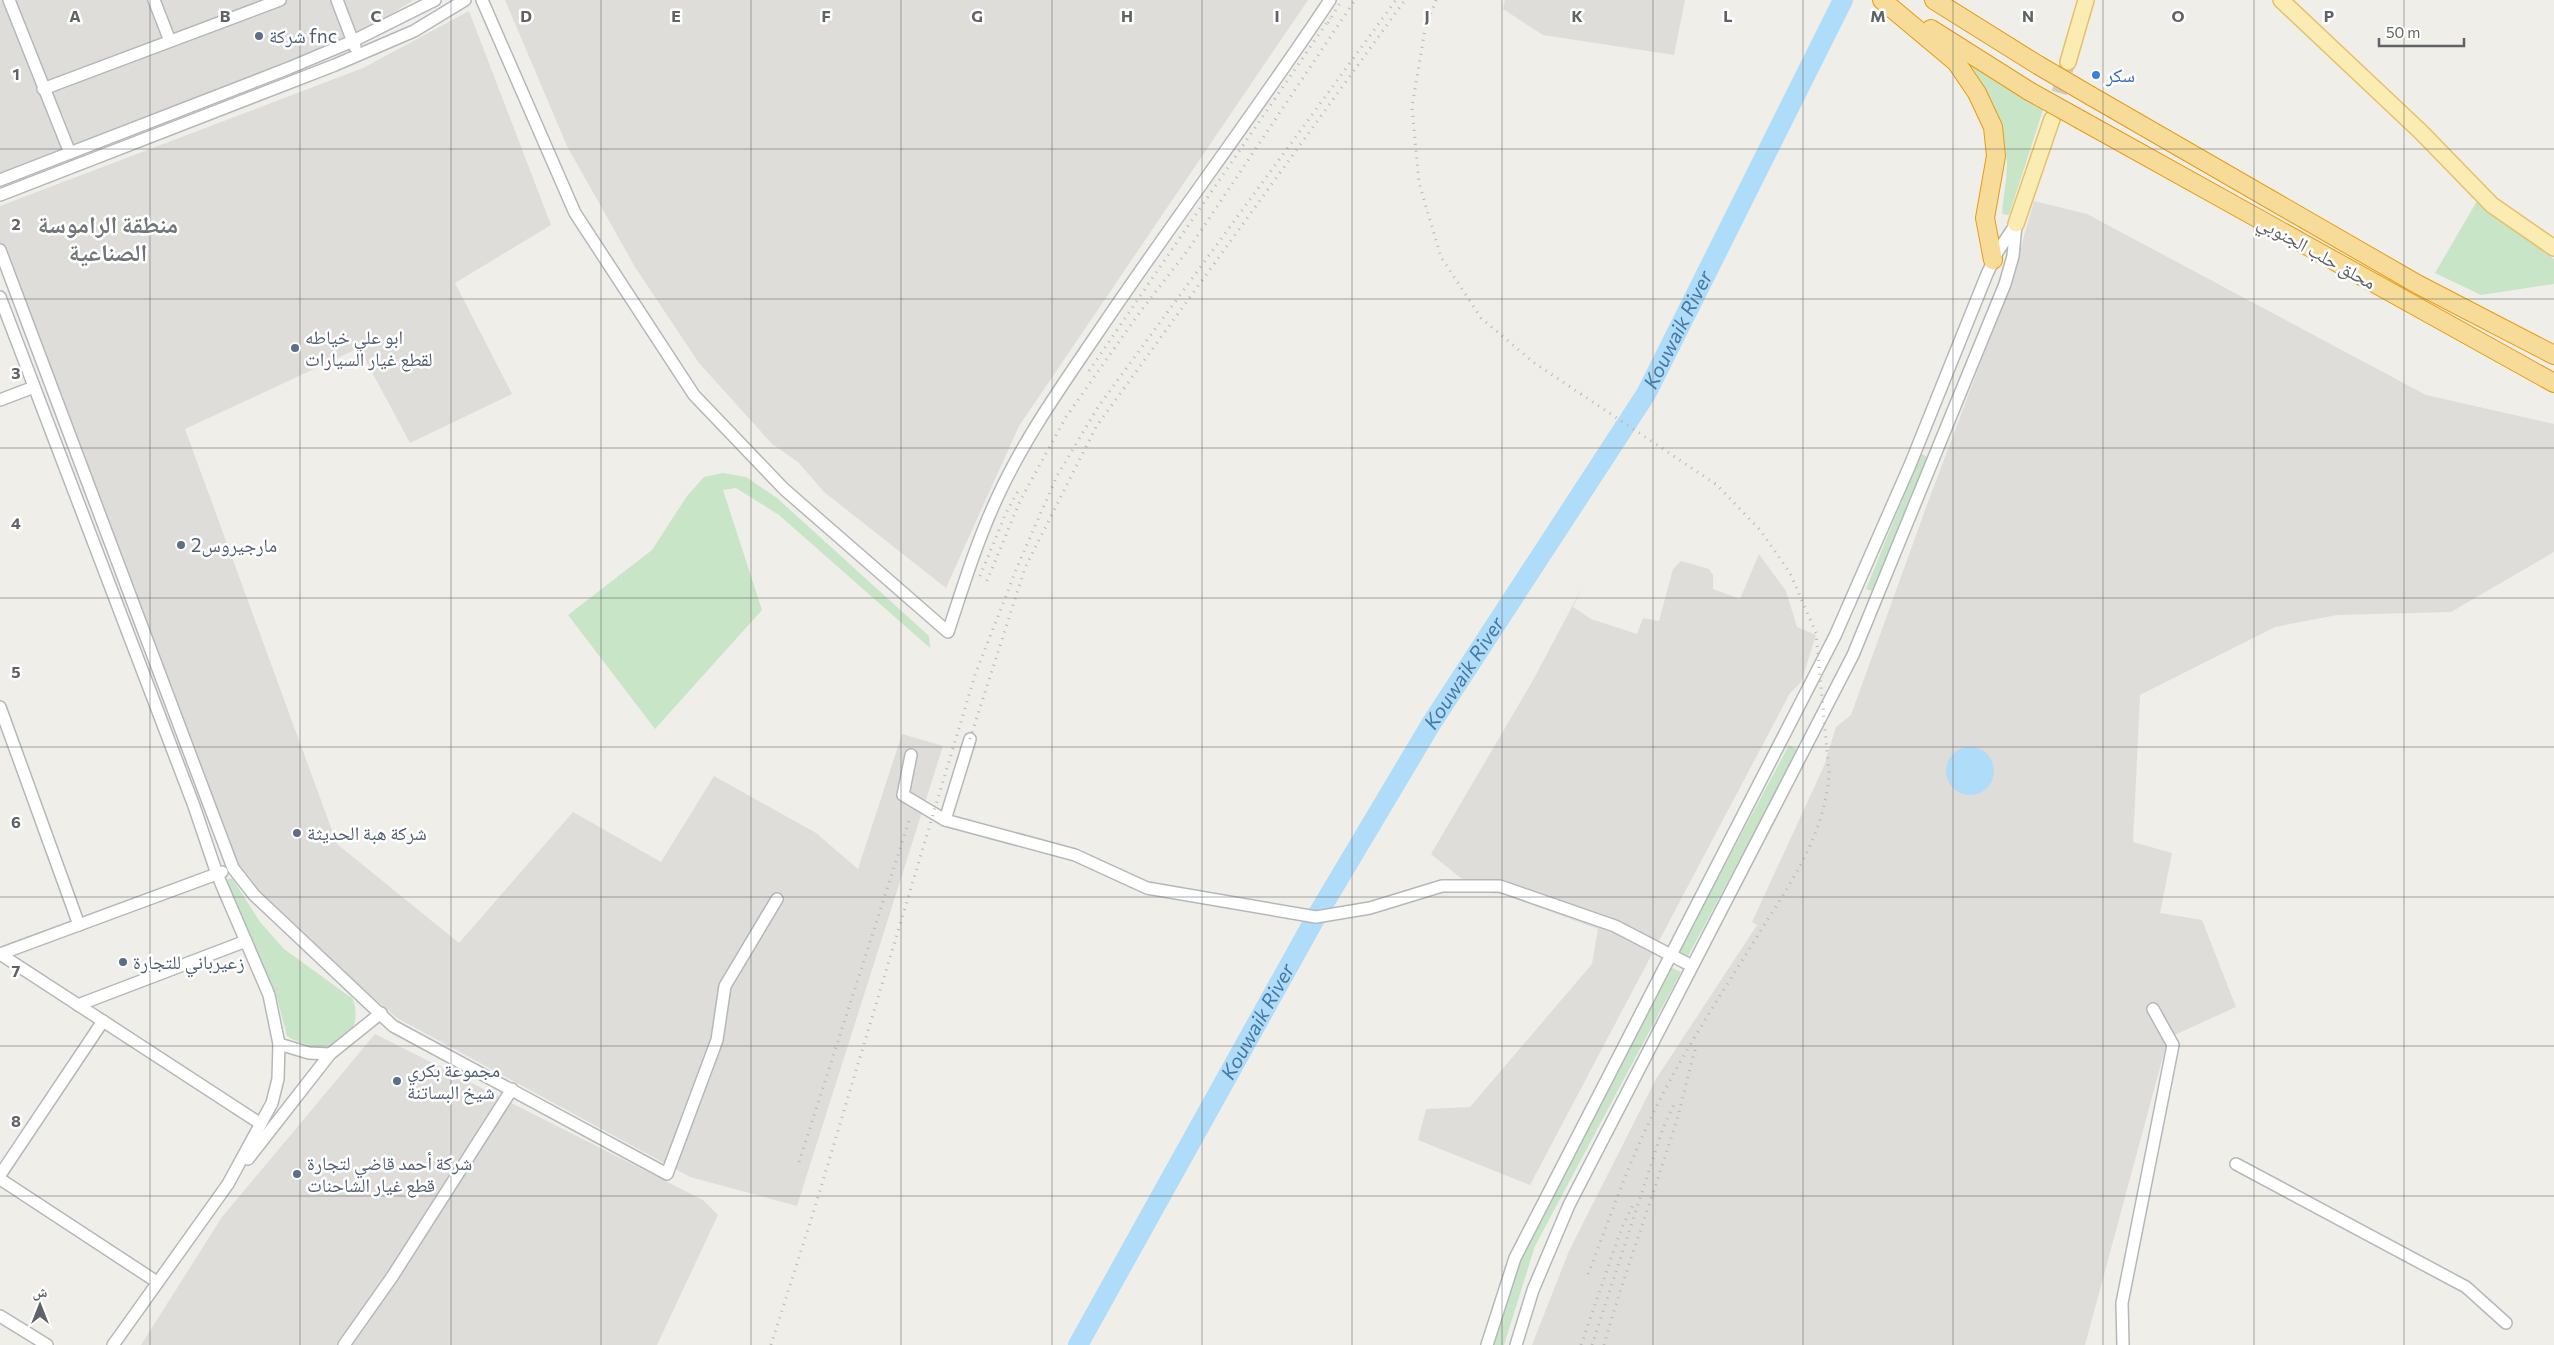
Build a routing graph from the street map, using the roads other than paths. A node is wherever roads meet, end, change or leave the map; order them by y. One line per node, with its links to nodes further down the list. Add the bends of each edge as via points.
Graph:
1 (9, 0): 17 (street)
2 (154, 0): 13 (street)
3 (280, 0): 13 (street)
4 (337, 0): 14 (street)
5 (434, 0): 14 (street)
6 (464, 0): 15 (street, via 414,31)
7 (482, 0): 8 (street, via 575,213 694,395 784,489 948,632 997,498 1030,434)
8 (1330, 0)
9 (1883, 0): 25 (highway, via 1956,62 1977,93 1993,126 1996,156 1985,218); 28 (highway, محلق حلب الجنوبي, bridge, via 2029,91)
10 (1934, 0): 27 (highway, محلق حلب الجنوبي, bridge, via 2038,65 2413,282)
11 (2086, 0): 16 (main road)
12 (2281, 0): 23 (main road, via 2421,132 2492,205)
13 (170, 41): 17 (street)
14 (353, 41): 15 (street); 19 (street)
15 (358, 55): 21 (street)
16 (2068, 62)
17 (43, 88): 19 (street)
18 (2052, 119): 22 (main road)
19 (70, 153): 20 (street)
20 (0, 180)
21 (0, 195)
22 (2016, 224): 25 (street); 42 (street, via 2013,256 2005,284 1853,654)
23 (2554, 248)
24 (0, 250): 35 (street)
25 (1993, 260): 41 (street, via 1910,466 1836,636)
26 (0, 297): 29 (street)
27 (2554, 355)
28 (2554, 383)
29 (34, 387): 30 (street); 36 (street)
30 (0, 400)
31 (0, 707): 38 (street)
32 (970, 739): 34 (street)
33 (911, 755): 34 (street, via 902,795)
34 (945, 820): 41 (street, via 1074,855 1147,888 1316,917 1370,908 1442,886 1500,886 1615,926)
35 (233, 868): 36 (street); 45 (street, via 254,895)
36 (217, 874): 38 (street); 39 (street)
37 (778, 899): 49 (street, via 725,986 716,1040 668,1174)
38 (79, 924): 40 (street)
39 (246, 941): 43 (street); 47 (street, via 269,995)
40 (0, 954): 43 (street)
41 (1671, 955): 42 (street); 60 (street, via 1514,1258)
42 (1692, 966): 61 (street, via 1569,1205 1533,1290)
43 (78, 1005): 46 (street)
44 (2153, 1009): 62 (street, via 2173,1045 2122,1303)
45 (381, 1013): 48 (street); 49 (street, via 393,1026)
46 (103, 1021): 50 (street); 52 (street)
47 (278, 1044): 48 (street, via 309,1053); 50 (street, via 278,1078)
48 (330, 1054): 53 (street)
49 (512, 1089): 59 (street, via 392,1277)
50 (261, 1124): 53 (street)
51 (2236, 1164): 56 (street, via 2466,1287)
52 (0, 1177): 54 (street)
53 (228, 1184): 54 (street)
54 (157, 1282): 58 (street)
55 (0, 1316): 57 (street)
56 (2506, 1323)
57 (47, 1345)
58 (113, 1345)
59 (344, 1345)
60 (1487, 1345)
61 (1516, 1345)
62 (2123, 1345)

